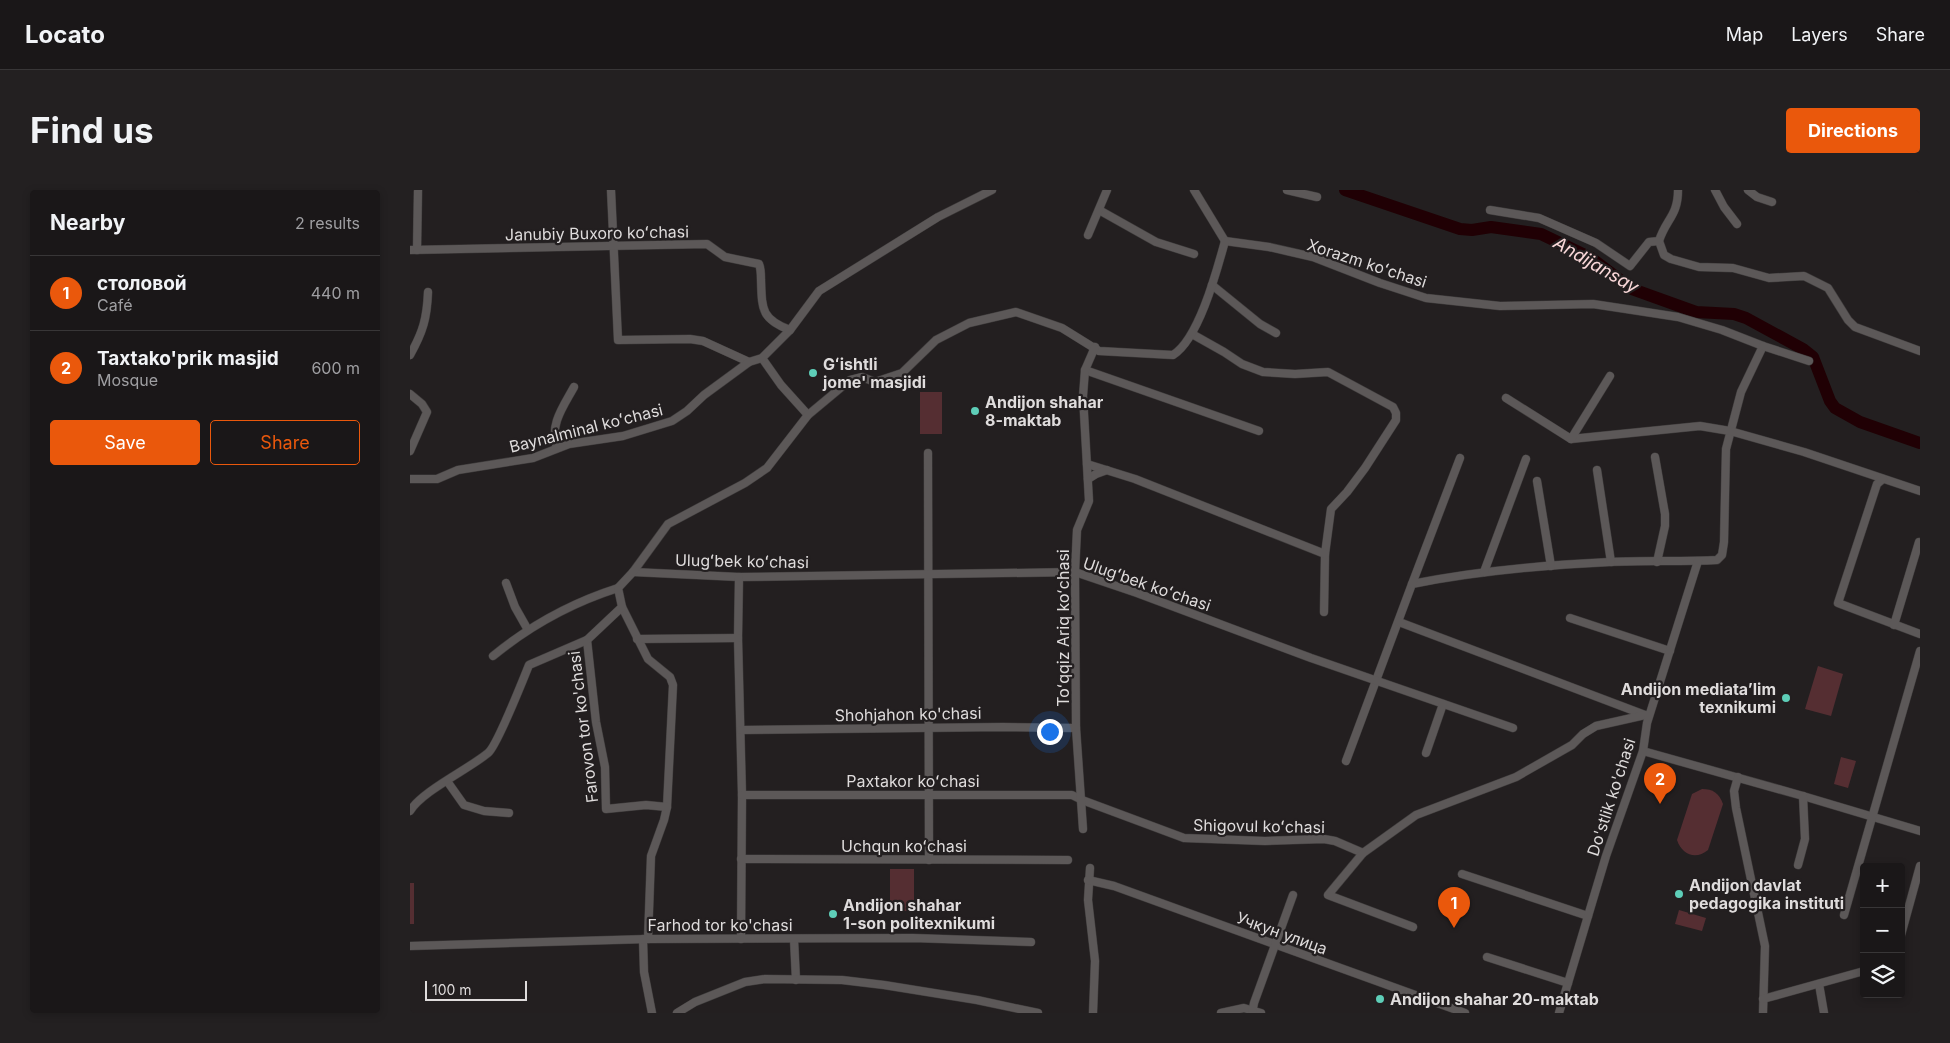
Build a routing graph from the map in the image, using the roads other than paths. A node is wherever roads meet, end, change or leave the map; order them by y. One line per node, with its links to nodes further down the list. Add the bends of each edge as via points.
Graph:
1 (418, 190): 19 (street)
2 (611, 190): 18 (street)
3 (992, 190): 23 (street, Baynalminal koʻchasi, via 938,216 819,291)
4 (1107, 190): 12 (street)
5 (1194, 190): 16 (street)
6 (1287, 190): 10 (street)
7 (1678, 190): 17 (street, via 1674,214)
8 (1715, 190): 14 (street)
9 (1748, 190): 11 (street)
10 (1317, 197)
11 (1772, 202)
12 (1099, 210): 15 (street); 20 (street, via 1156,242)
13 (1490, 210): 17 (street, via 1539,218 1596,243 1630,266 1648,242)
14 (1737, 224)
15 (1088, 235)
16 (1226, 241): 21 (street); 26 (street, Xorazm koʻchasi, via 1313,257 1426,298 1500,306 1593,304 1678,317)
17 (1659, 241): 28 (street, via 1664,256 1699,267 1733,268 1769,278 1804,276 1828,288 1854,327)
18 (614, 246): 19 (street, Janubiy Buxoro koʻchasi); 23 (street, Janubiy Buxoro koʻchasi, via 707,244 725,257 759,264 762,302 767,316 774,324); 32 (street, via 618,340 703,341)
19 (413, 250)
20 (1194, 254)
21 (1212, 285): 24 (street); 25 (street)
22 (428, 292): 29 (street, via 422,333)
23 (790, 330): 30 (street, Baynalminal koʻchasi)
24 (1276, 333)
25 (1192, 334): 27 (street, via 1179,351 1167,356 1099,351); 57 (street, via 1242,364 1263,372 1328,372 1393,407 1396,420 1365,468 1331,509)
26 (1764, 346): 31 (street, Xorazm koʻchasi); 40 (street, via 1741,392)
27 (1095, 347): 33 (street, Toʻqqiz Ariq koʻchasi); 38 (street, via 1062,328 1016,312 969,322 936,340 902,372 875,382 862,376 850,380)
28 (1920, 350)
29 (410, 354)
30 (762, 358): 32 (street, Baynalminal koʻchasi); 38 (street)
31 (1809, 360)
32 (749, 362): 42 (street, Baynalminal koʻchasi, via 672,421 623,436)
33 (1085, 370): 39 (street); 48 (street, Toʻqqiz Ariq koʻchasi, via 1083,396)
34 (1610, 376): 41 (street)
35 (574, 387): 42 (street, via 556,422 554,439)
36 (410, 394): 43 (street, via 427,412)
37 (1506, 398): 41 (street)
38 (808, 415): 62 (street, via 767,468 668,524)
39 (1259, 431)
40 (1730, 431): 41 (street, via 1700,426); 51 (street); 58 (street, via 1726,449 1722,554 1717,560)
41 (1571, 439)
42 (557, 448): 52 (street, Baynalminal koʻchasi, via 533,458 458,470 438,479)
43 (410, 451)
44 (928, 453): 65 (street)
45 (1656, 457): 60 (street, via 1665,514)
46 (1460, 458): 68 (street)
47 (1526, 459): 64 (street)
48 (1087, 464): 49 (street); 53 (street, Toʻqqiz Ariq koʻchasi)
49 (1107, 470): 53 (street); 57 (street)
50 (1597, 470): 59 (street)
51 (1883, 478): 55 (street); 74 (street, via 1877,484 1838,603)
52 (410, 479)
53 (1088, 479): 63 (street, Toʻqqiz Ariq koʻchasi, via 1089,504 1077,530)
54 (1537, 481): 61 (street)
55 (1920, 491)
56 (1919, 542): 74 (street)
57 (1325, 554): 71 (street)
58 (1698, 561): 60 (street); 80 (street, Do'stlik ko'chasi)
59 (1611, 562): 60 (street); 61 (street)
60 (1658, 562)
61 (1551, 566): 64 (street)
62 (633, 572): 66 (street, Ulugʻbek koʻchasi); 69 (street)
63 (1075, 572): 65 (street, Ulugʻbek koʻchasi); 83 (street, Ulugʻbek koʻchasi); 87 (street, Toʻqqiz Ariq koʻchasi)
64 (1484, 572): 68 (street)
65 (929, 575): 66 (street, Ulugʻbek koʻchasi); 86 (street)
66 (739, 576): 77 (street)
67 (506, 583): 75 (street)
68 (1412, 584): 73 (street)
69 (618, 588): 70 (street); 75 (street, via 564,608)
70 (622, 607): 78 (street); 79 (street)
71 (1324, 612)
72 (1570, 618): 80 (street)
73 (1399, 622): 83 (street); 85 (street)
74 (1894, 625): 76 (street)
75 (528, 630): 82 (street)
76 (1920, 634)
77 (738, 638): 78 (street); 89 (street)
78 (637, 639): 99 (street, via 648,659 670,677 672,686)
79 (587, 640): 94 (street, via 529,665 490,752); 99 (street, Farovon tor ko'chasi, via 596,722 605,767 606,809 646,805)
80 (1670, 651): 85 (street, Do'stlik ko'chasi)
81 (1920, 651): 102 (street)
82 (493, 656)
83 (1376, 681): 84 (street, Ulugʻbek koʻchasi); 92 (street)
84 (1443, 704): 88 (street, Ulugʻbek koʻchasi); 91 (street)
85 (1647, 716): 90 (street, Do'stlik ko'chasi); 105 (street, via 1596,726 1572,745 1516,777 1416,815)
86 (929, 728): 87 (street, Shohjahon ko'chasi); 89 (street, Shohjahon ko'chasi); 96 (street)
87 (1076, 728): 98 (street, Toʻqqiz Ariq koʻchasi)
88 (1513, 728)
89 (741, 730): 95 (street)
90 (1643, 751): 93 (street); 116 (street, Do'stlik ko'chasi)
91 (1426, 752)
92 (1346, 761)
93 (1738, 777): 97 (street); 130 (street, via 1734,791 1736,808 1765,946)
94 (446, 781): 100 (street); 101 (street, via 464,805)
95 (742, 795): 96 (street, Paxtakor koʻchasi); 106 (street)
96 (929, 795): 98 (street, Paxtakor koʻchasi, via 1072,795); 107 (street)
97 (1803, 796): 102 (street); 109 (street, via 1805,839)
98 (1082, 800): 103 (street, Toʻqqiz Ariq koʻchasi); 105 (street, Shigovul koʻchasi, via 1184,838 1324,839)
99 (667, 807): 119 (street, via 651,856)
100 (410, 811)
101 (509, 813)
102 (1873, 817): 104 (street); 115 (street)
103 (1083, 829)
104 (1920, 831)
105 (1363, 853): 118 (street, via 1328,894)
106 (741, 859): 107 (street, Uchqun koʻchasi); 120 (street)
107 (930, 860): 108 (street, Uchqun koʻchasi)
108 (1068, 860)
109 (1798, 865)
110 (1920, 866): 117 (street)
111 (1090, 868): 113 (street)
112 (1462, 874): 116 (street)
113 (1088, 880): 123 (street, Учкун улица, via 1114,886); 135 (street, via 1095,961)
114 (1293, 895): 123 (street)
115 (1844, 915)
116 (1588, 916): 128 (street, Do'stlik ko'chasi)
117 (1905, 921)
118 (1413, 927)
119 (646, 939): 120 (street, Farhod tor ko'chasi); 124 (street, Farhod tor ko'chasi); 132 (street, via 644,972)
120 (741, 939): 121 (street, Farhod tor ko'chasi)
121 (794, 940): 122 (street, Farhod tor ko'chasi, via 913,938); 127 (street)
122 (1031, 942)
123 (1276, 945): 131 (street); 139 (street, Учкун улица)
124 (410, 946)
125 (1487, 957): 128 (street)
126 (1860, 972): 129 (street)
127 (796, 980): 133 (street, via 744,982); 134 (street, via 842,980 884,985)
128 (1568, 983): 140 (street, Do'stlik ko'chasi)
129 (1818, 984): 130 (street); 142 (street)
130 (1763, 999): 141 (street)
131 (1252, 1011): 137 (street, via 1244,1008); 138 (street)
132 (652, 1013)
133 (677, 1013)
134 (1038, 1013)
135 (1093, 1013): 136 (street)
136 (1099, 1013)
137 (1221, 1013)
138 (1261, 1013)
139 (1465, 1013)
140 (1559, 1013)
141 (1763, 1013)
142 (1824, 1013)

